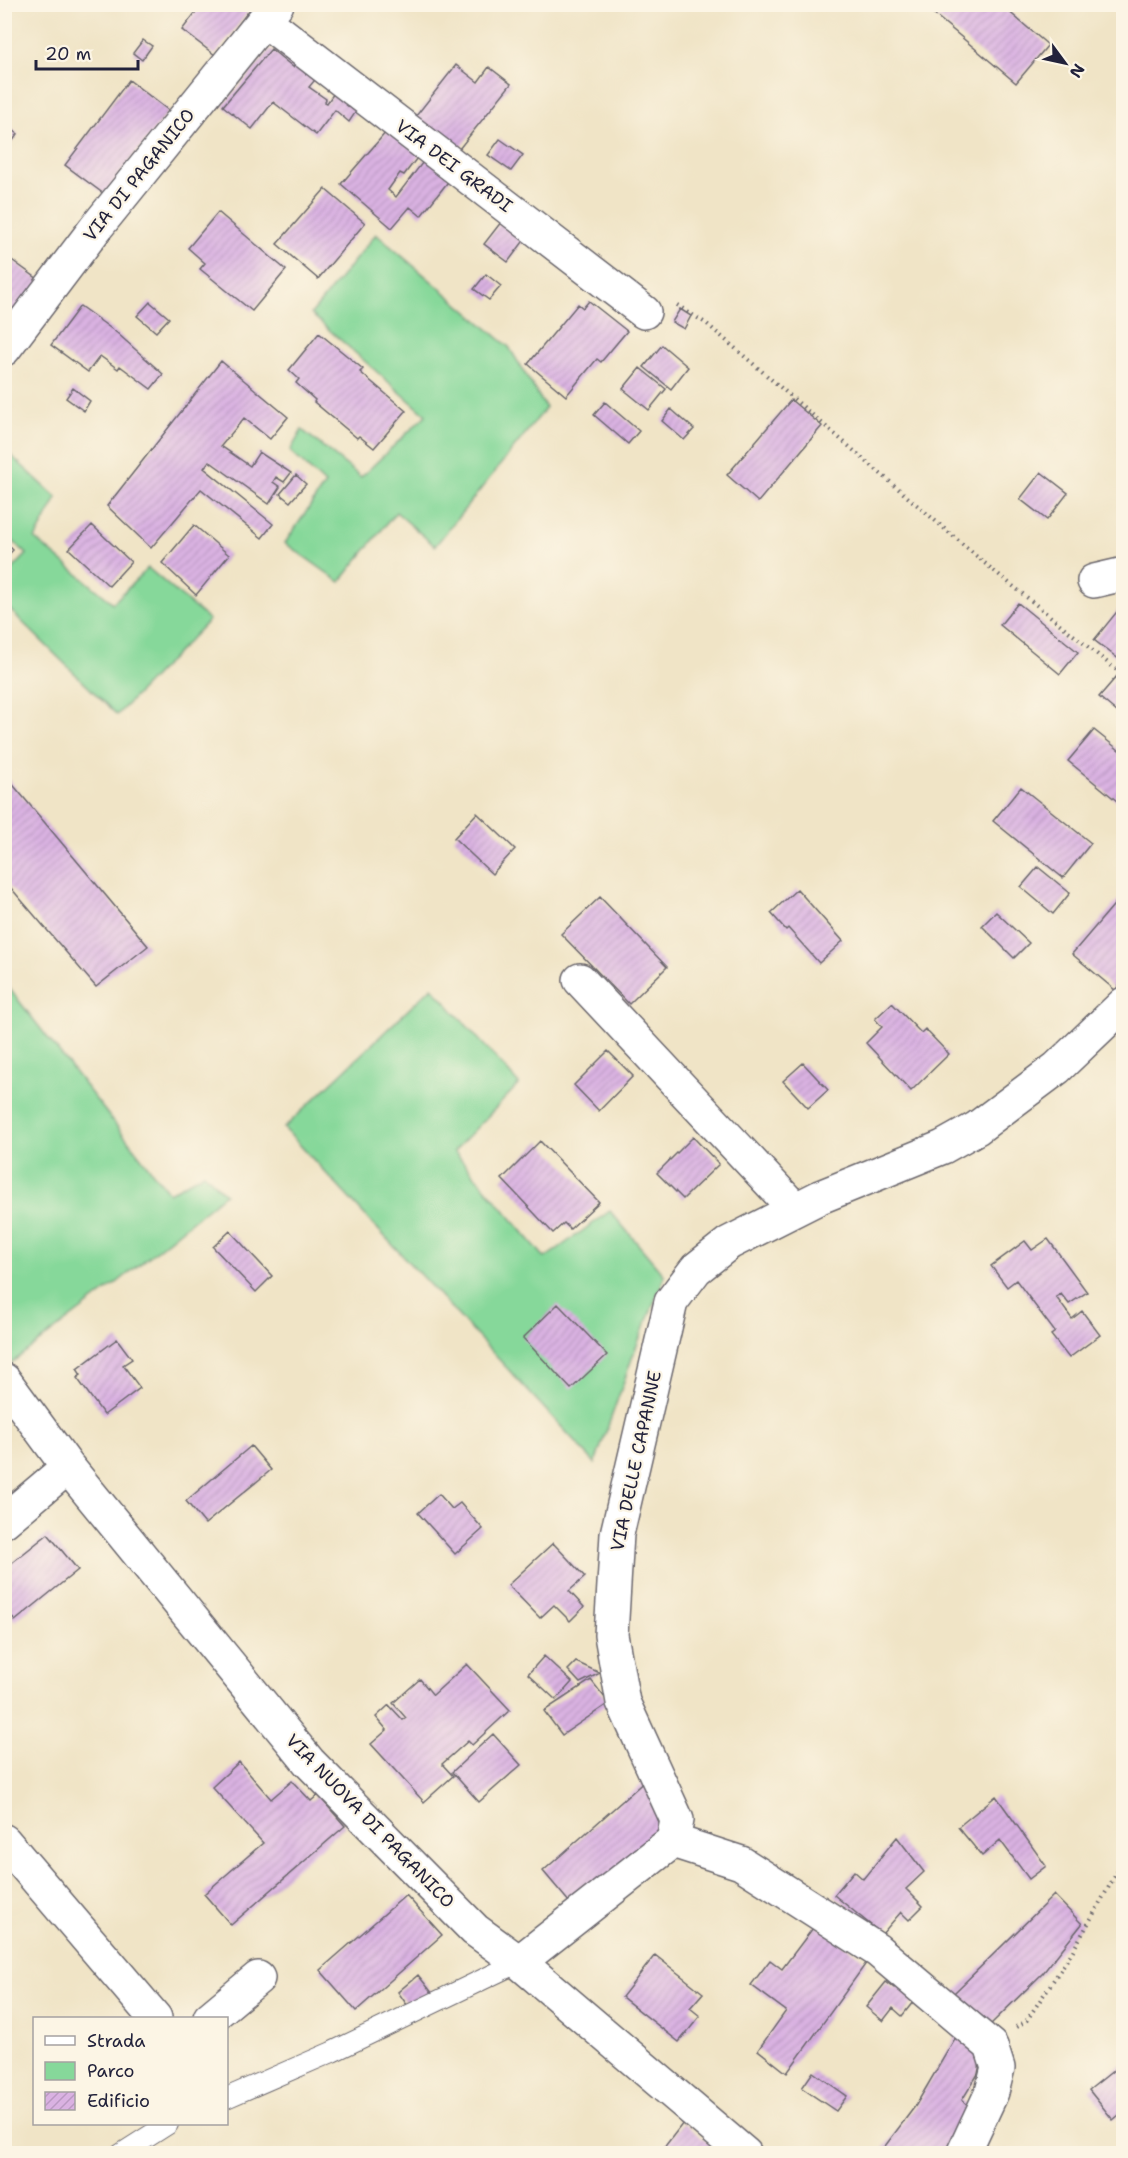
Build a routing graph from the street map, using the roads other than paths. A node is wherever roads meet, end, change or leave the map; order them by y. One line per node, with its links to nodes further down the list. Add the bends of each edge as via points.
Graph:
1 (270, 12): 2 (street, VIA DEI GRADI); 3 (street, VIA DI PAGANICO)
2 (644, 312)
3 (4, 349)
4 (580, 980): 6 (street)
5 (1124, 1004): 6 (street, VIA DELLE CAPANNE, via 1057,1068 976,1128 943,1147)
6 (795, 1209): 11 (street, VIA DELLE CAPANNE, via 729,1243 696,1269 671,1302 617,1534 611,1635 617,1671 623,1702 677,1820)
7 (4, 1380): 8 (street, VIA NUOVA DI PAGANICO)
8 (68, 1467): 9 (street); 12 (street, VIA NUOVA DI PAGANICO, via 309,1762 475,1930)
9 (4, 1521)
10 (4, 1841): 14 (street)
11 (673, 1841): 12 (street); 20 (street, via 741,1863 877,1950 991,2046 998,2068 992,2092)
12 (519, 1962): 16 (lane); 19 (street, VIA NUOVA DI PAGANICO)
13 (258, 1978): 15 (street)
14 (153, 2017)
15 (212, 2017)
16 (228, 2097)
17 (166, 2125): 18 (lane)
18 (121, 2154)
19 (745, 2154)
20 (963, 2154)

